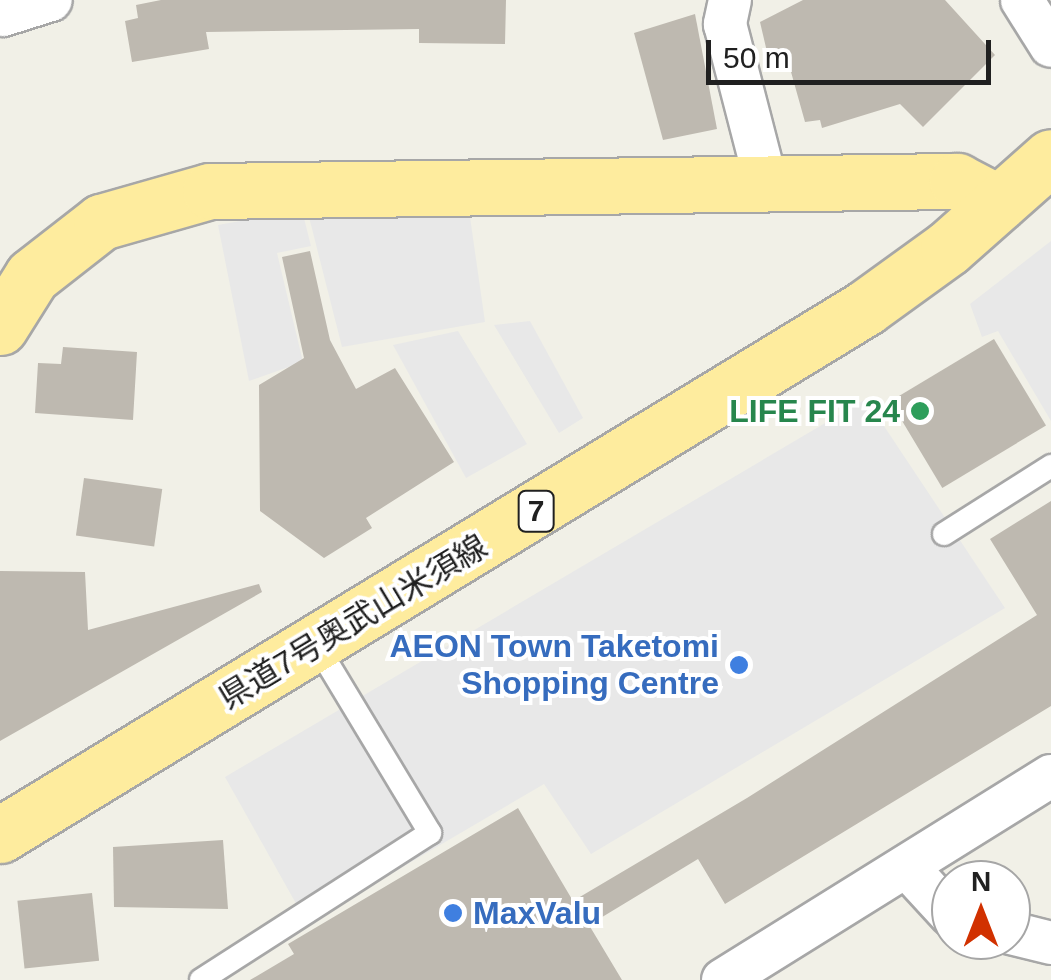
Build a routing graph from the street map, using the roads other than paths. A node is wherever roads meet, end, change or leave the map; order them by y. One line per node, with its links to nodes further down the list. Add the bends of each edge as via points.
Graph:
1 (50, 0): 4 (street)
2 (730, 0): 7 (street, via 725,24)
3 (1022, 0): 5 (street)
4 (3, 15)
5 (1051, 46)
6 (1051, 156): 8 (main road, 県道7号奥武山米須線 / 7)
7 (766, 183): 8 (main road, via 957,181); 9 (main road, via 210,191 101,222 32,276)
8 (999, 202): 12 (main road, 県道7号奥武山米須線 / 7, via 865,308)
9 (0, 327)
10 (1051, 466): 11 (lane)
11 (944, 534)
12 (316, 644): 14 (main road, 県道7号奥武山米須線 / 7); 17 (lane, via 430,834)
13 (1051, 776): 15 (street)
14 (0, 835)
15 (907, 867): 16 (street); 18 (street)
16 (931, 893)
17 (201, 980)
18 (722, 980)

